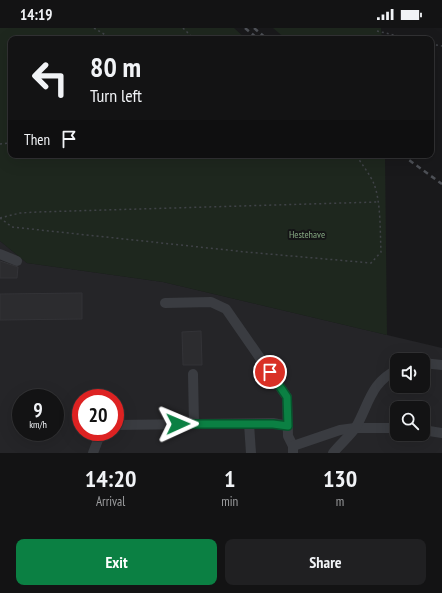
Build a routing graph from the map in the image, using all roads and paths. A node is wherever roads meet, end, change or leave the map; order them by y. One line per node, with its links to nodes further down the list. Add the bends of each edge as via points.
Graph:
1 (94, 28): 4 (path)
2 (183, 28): 5 (path)
3 (377, 31): 6 (path)
4 (107, 36)
5 (191, 36)
6 (398, 36)
7 (358, 158): 8 (path, via 374,183)
8 (378, 202): 9 (path, via 37,212); 9 (path, via 381,252 371,263 12,227)
9 (0, 218)
10 (0, 254): 11 (lane)
11 (17, 261)
12 (165, 303): 22 (lane, via 211,302 226,309 287,397)
13 (430, 364): 14 (lane)
14 (442, 365)
15 (193, 374): 17 (lane)
16 (390, 375): 20 (lane, via 373,390)
17 (194, 424): 18 (lane); 19 (lane)
18 (249, 424): 22 (lane, via 273,424); 28 (lane)
19 (124, 425)
20 (355, 428): 21 (lane); 26 (lane, via 340,430); 29 (lane)
21 (390, 428)
22 (288, 431): 26 (lane)
23 (430, 431): 24 (lane)
24 (442, 433)
25 (98, 441): 27 (lane)
26 (291, 451)
27 (93, 453)
28 (251, 453)
29 (334, 453)

